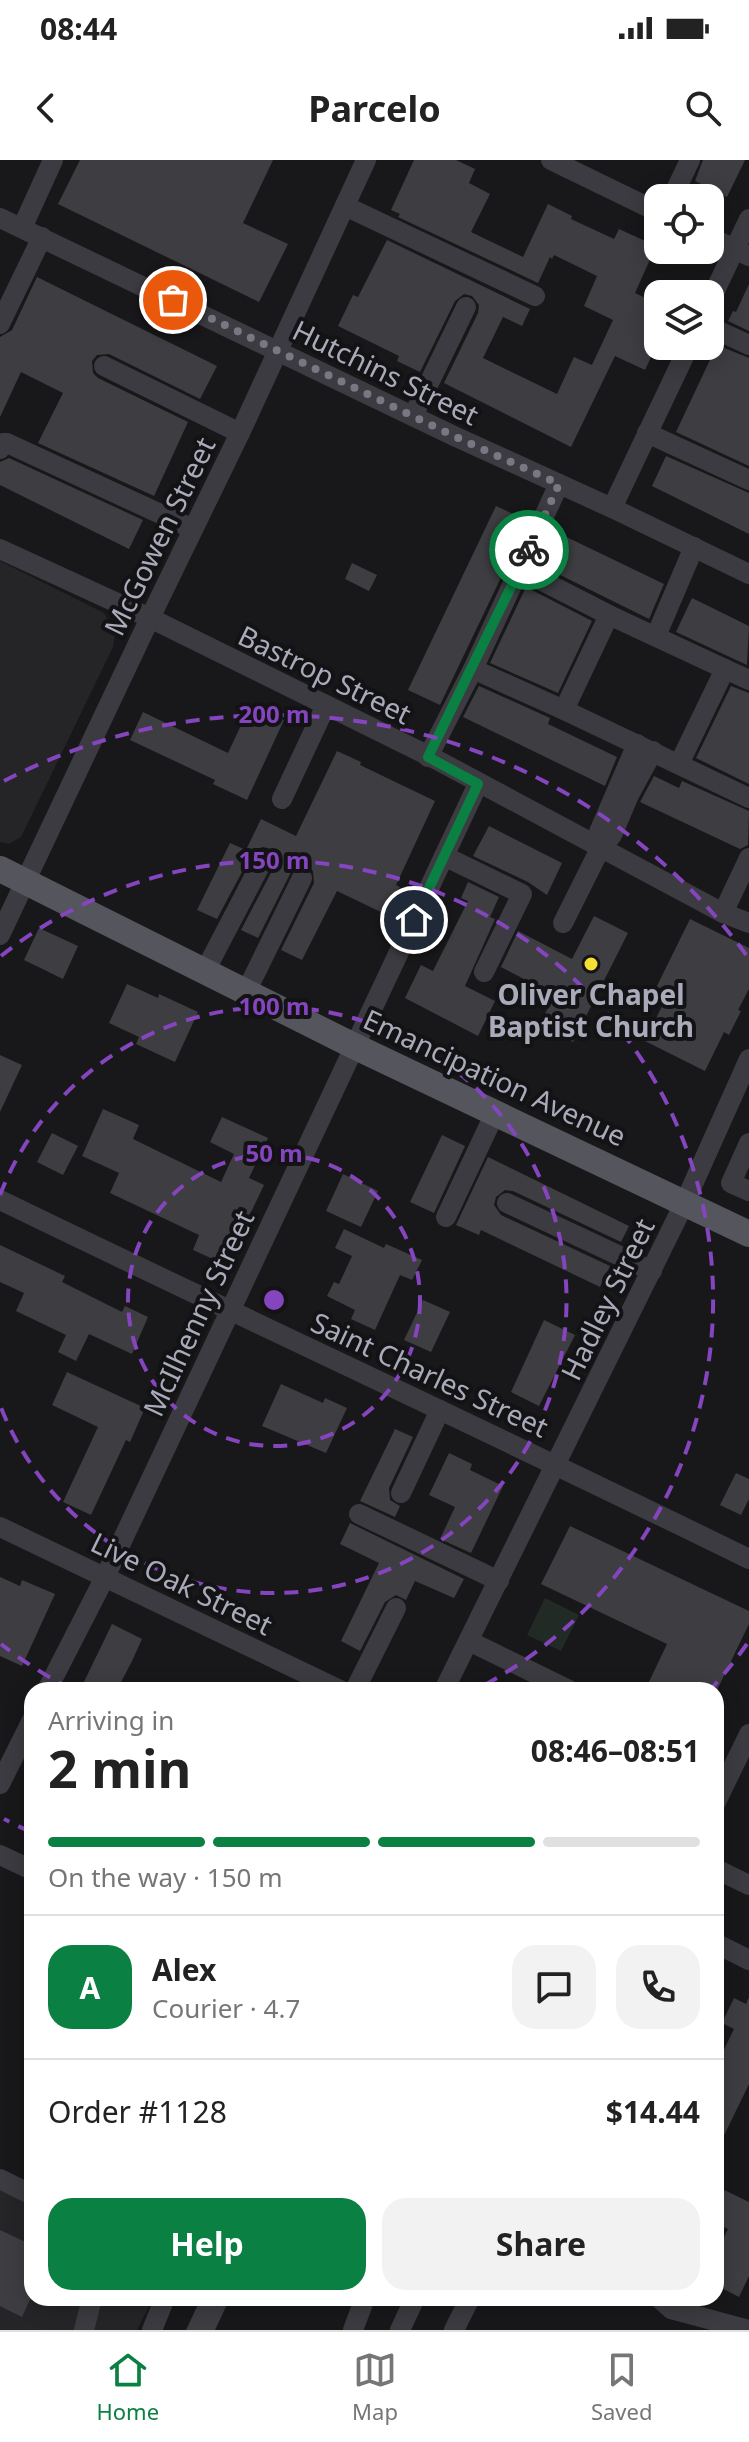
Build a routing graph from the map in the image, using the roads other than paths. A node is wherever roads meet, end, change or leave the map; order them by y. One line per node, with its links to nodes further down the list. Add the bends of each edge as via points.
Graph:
1 (53, 160): 10 (street)
2 (366, 160): 7 (street, McGowen Street)
3 (551, 160): 6 (street)
4 (690, 160): 5 (street)
5 (679, 184)
6 (644, 205)
7 (345, 206): 14 (street); 19 (street, McGowen Street)
8 (0, 218): 10 (street, Hutchins Street)
9 (749, 219): 12 (street)
10 (22, 228): 11 (street, Hutchins Street)
11 (42, 237): 16 (street); 19 (street, Hutchins Street)
12 (742, 252): 13 (street)
13 (724, 280)
14 (535, 296)
15 (466, 307): 22 (street)
16 (0, 324)
17 (724, 333): 18 (street)
18 (749, 345)
19 (279, 351): 22 (street, Hutchins Street); 23 (street, McGowen Street)
20 (682, 360): 24 (street)
21 (104, 366): 23 (street)
22 (413, 416): 27 (street, Hutchins Street)
23 (240, 433): 29 (street, McGowen Street)
24 (647, 433): 26 (street); 28 (street)
25 (0, 449): 29 (street, via 7,443)
26 (749, 480)
27 (559, 484): 28 (street, Hutchins Street); 32 (street)
28 (612, 508): 30 (street, Hutchins Street)
29 (193, 529): 35 (street, McGowen Street)
30 (694, 547): 33 (street, Hutchins Street); 36 (street)
31 (0, 549): 35 (street, Bastrop Street)
32 (521, 570): 34 (street); 37 (street)
33 (749, 574)
34 (609, 615): 36 (street); 41 (street)
35 (150, 618): 40 (street, Bastrop Street); 54 (street, McGowen Street)
36 (656, 636): 38 (street)
37 (473, 669): 41 (street); 43 (street)
38 (725, 669): 39 (street); 44 (street)
39 (749, 680)
40 (326, 705): 43 (street, Bastrop Street); 47 (street)
41 (564, 710): 42 (street)
42 (645, 747): 44 (street); 48 (street, via 599,832)
43 (428, 757): 45 (street, Bastrop Street)
44 (679, 764): 46 (street)
45 (478, 784): 48 (street, Bastrop Street); 49 (street, McIlhenny Street)
46 (749, 798)
47 (282, 799)
48 (600, 849): 55 (street, Bastrop Street); 56 (street)
49 (444, 856): 60 (street, via 522,894); 62 (street, McIlhenny Street)
50 (749, 858): 55 (street)
51 (263, 860): 59 (street)
52 (0, 869): 54 (main road, Emancipation Avenue)
53 (302, 878): 61 (street)
54 (26, 881): 58 (street, McGowen Street); 59 (main road, Emancipation Avenue)
55 (723, 913): 57 (street, Bastrop Street)
56 (563, 923)
57 (749, 923)
58 (0, 935)
59 (205, 971): 61 (main road, Emancipation Avenue)
60 (484, 972)
61 (246, 992): 62 (main road, Emancipation Avenue)
62 (354, 1046): 65 (main road, Emancipation Avenue); 74 (street, McIlhenny Street)
63 (749, 1059): 64 (street, Hadley Street)
64 (744, 1086): 69 (street, Hadley Street)
65 (495, 1113): 69 (main road, Emancipation Avenue); 71 (street)
66 (749, 1143): 67 (street, via 731,1183)
67 (749, 1191)
68 (0, 1200): 74 (street, Saint Charles Street)
69 (685, 1202): 72 (main road, Emancipation Avenue); 73 (street, Hadley Street)
70 (507, 1203): 73 (street)
71 (446, 1217)
72 (749, 1234)
73 (652, 1271): 76 (street, Hadley Street)
74 (230, 1312): 75 (street, Saint Charles Street); 81 (street, McIlhenny Street)
75 (440, 1410): 76 (street, Saint Charles Street); 77 (street)
76 (557, 1465): 80 (street, Saint Charles Street); 82 (street, Hadley Street)
77 (401, 1493)
78 (359, 1514): 82 (street)
79 (0, 1527): 81 (street, Live Oak Street)
80 (749, 1559)
81 (105, 1577): 85 (street, McIlhenny Street); 86 (street, Live Oak Street)
82 (499, 1581): 84 (street, Hadley Street)
83 (396, 1608): 87 (street)
84 (469, 1641): 88 (street, Hadley Street); 89 (street)
85 (51, 1682)
86 (323, 1682)
87 (359, 1682)
88 (448, 1682)
89 (553, 1682)
90 (749, 1734): 93 (street)
91 (24, 1736): 92 (street)
92 (0, 1784)
93 (724, 1786)
94 (0, 1855): 95 (street)
95 (24, 1866)
96 (724, 1873): 97 (street)
97 (749, 1885)
98 (724, 1948): 99 (street)
99 (749, 1960)
100 (0, 2179): 101 (street)
101 (24, 2191)
102 (90, 2306): 108 (street)
103 (162, 2306): 109 (street)
104 (362, 2306): 110 (street)
105 (411, 2306): 111 (street)
106 (466, 2306): 112 (street)
107 (668, 2306): 113 (street)
108 (84, 2330)
109 (152, 2330)
110 (353, 2330)
111 (400, 2330)
112 (454, 2330)
113 (749, 2330)

